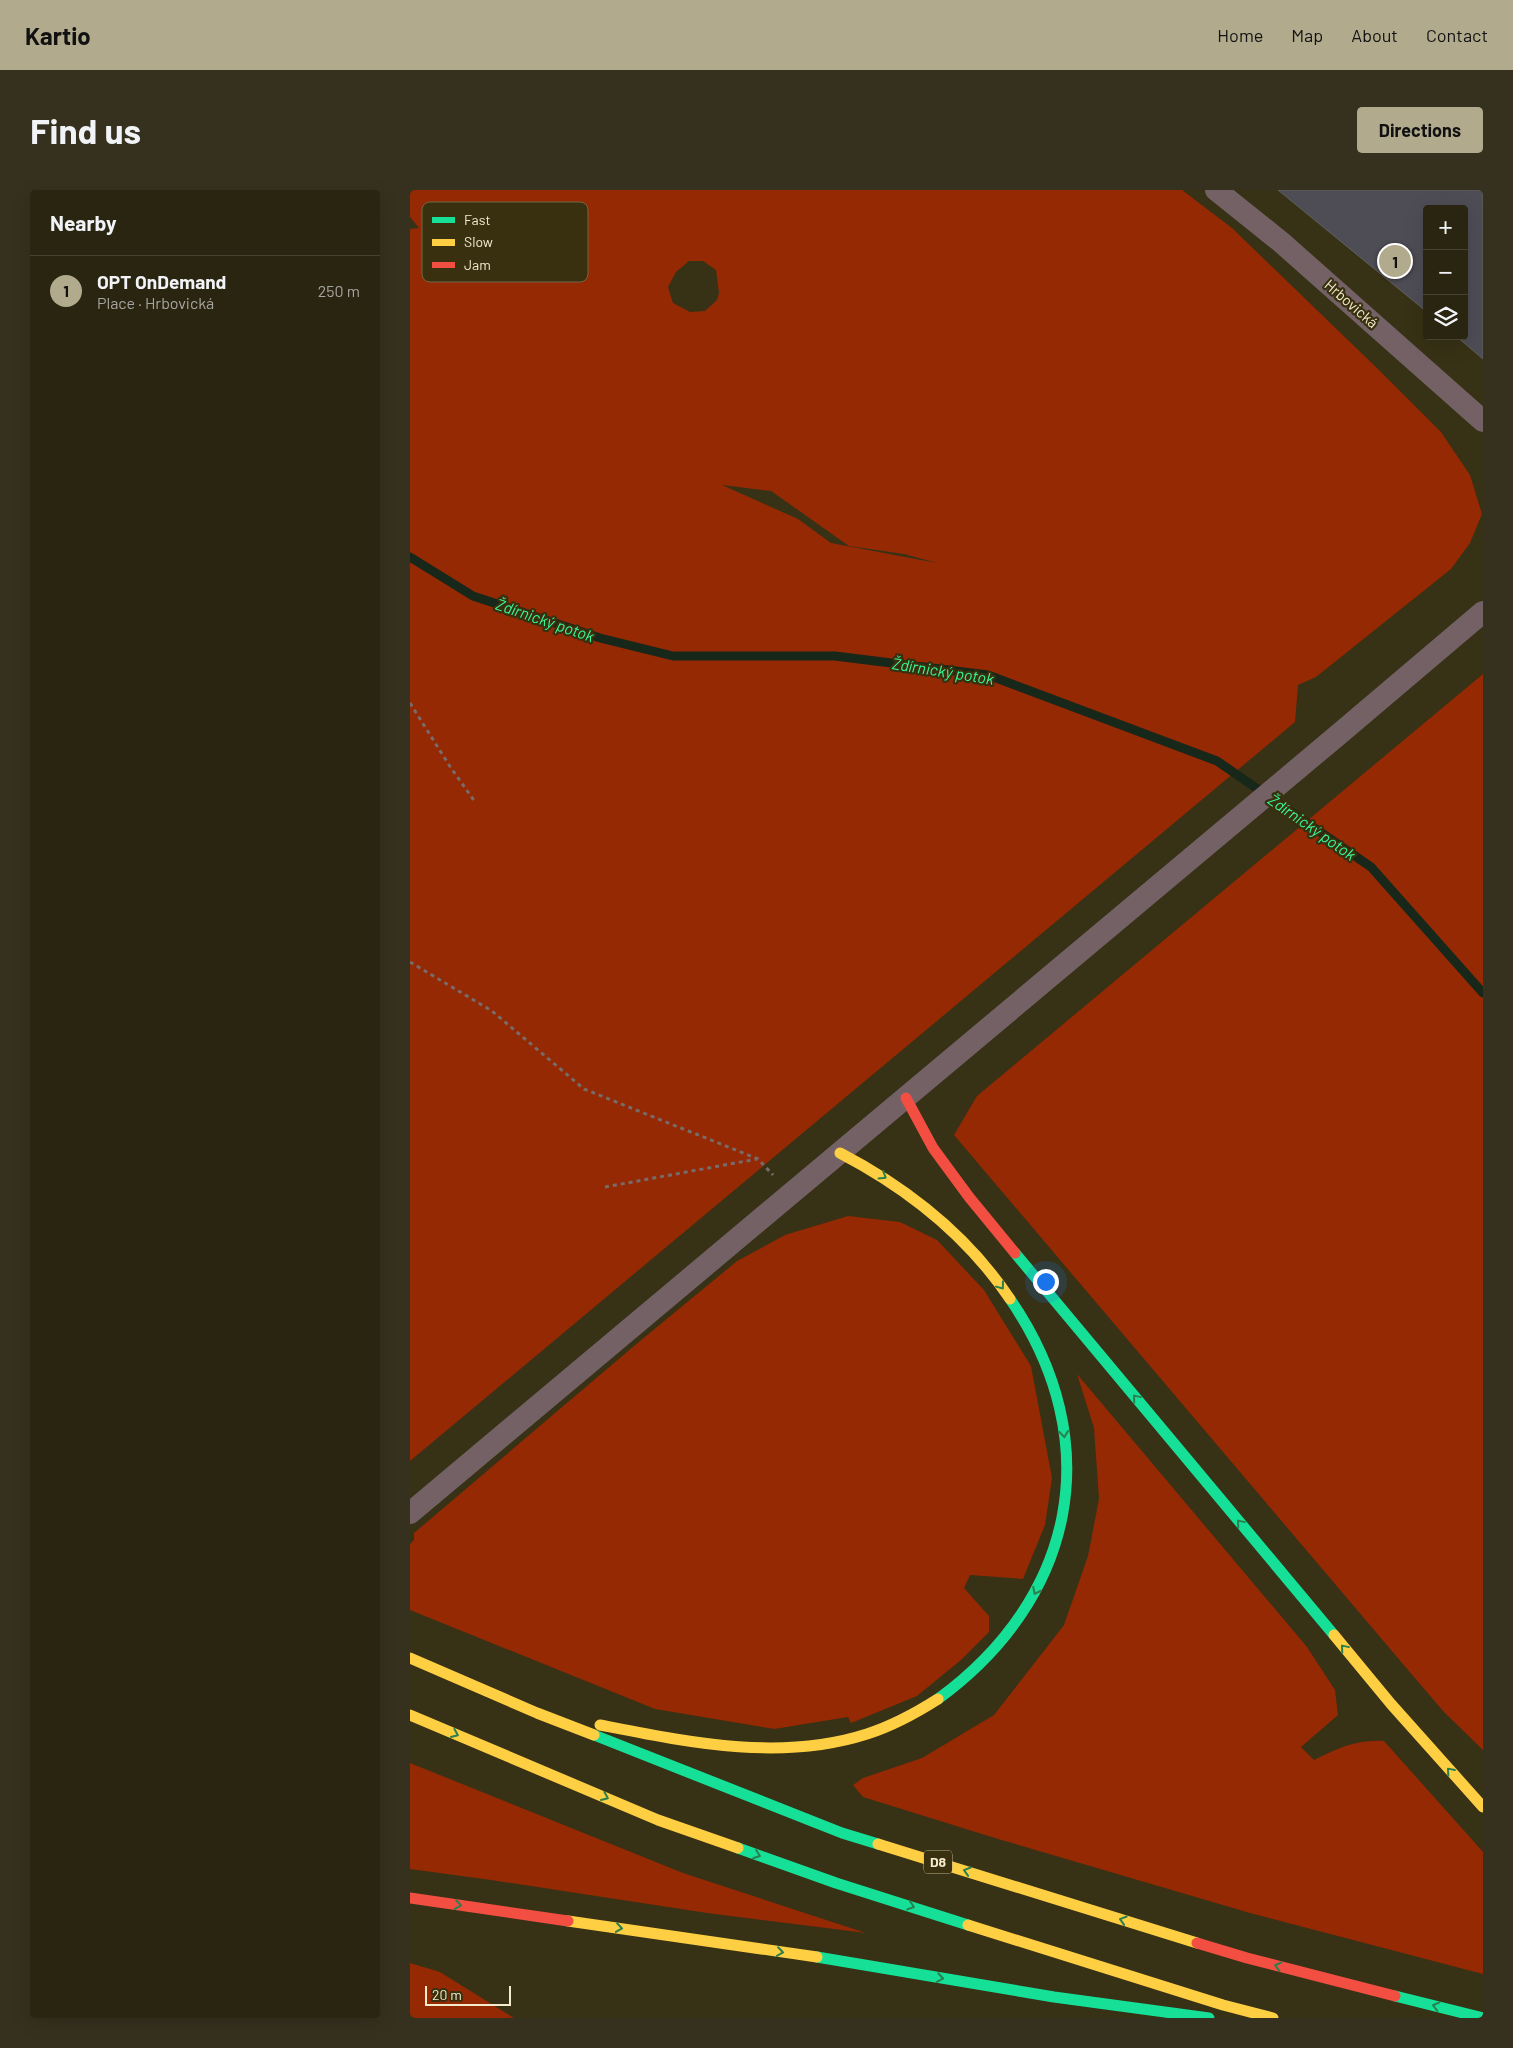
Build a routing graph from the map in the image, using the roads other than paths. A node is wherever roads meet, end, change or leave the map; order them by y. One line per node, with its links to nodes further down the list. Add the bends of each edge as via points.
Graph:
1 (1216, 190): 2 (street, Hrbovická, via 1281,242)
2 (1483, 421)
3 (1483, 612): 4 (street)
4 (906, 1098): 5 (street); 10 (highway, one-way to 4, via 1390,1704 969,1197 933,1148)
5 (840, 1153): 6 (street); 8 (highway, one-way to 8, via 881,1174 954,1232 1011,1299 1040,1353 1063,1424 1068,1488 1062,1523 1038,1588 1018,1623 992,1654 964,1679 933,1703 866,1735 785,1749 735,1747)
6 (410, 1513)
7 (410, 1658): 8 (highway, D8)
8 (537, 1713): 14 (highway, D8, one-way to 8, via 1247,1958 842,1832)
9 (410, 1715): 13 (highway, one-way to 13, via 658,1820 827,1880 1223,2005)
10 (1483, 1807)
11 (410, 1898): 12 (highway, one-way to 12)
12 (1209, 2018)
13 (1274, 2018)
14 (1483, 2018)

